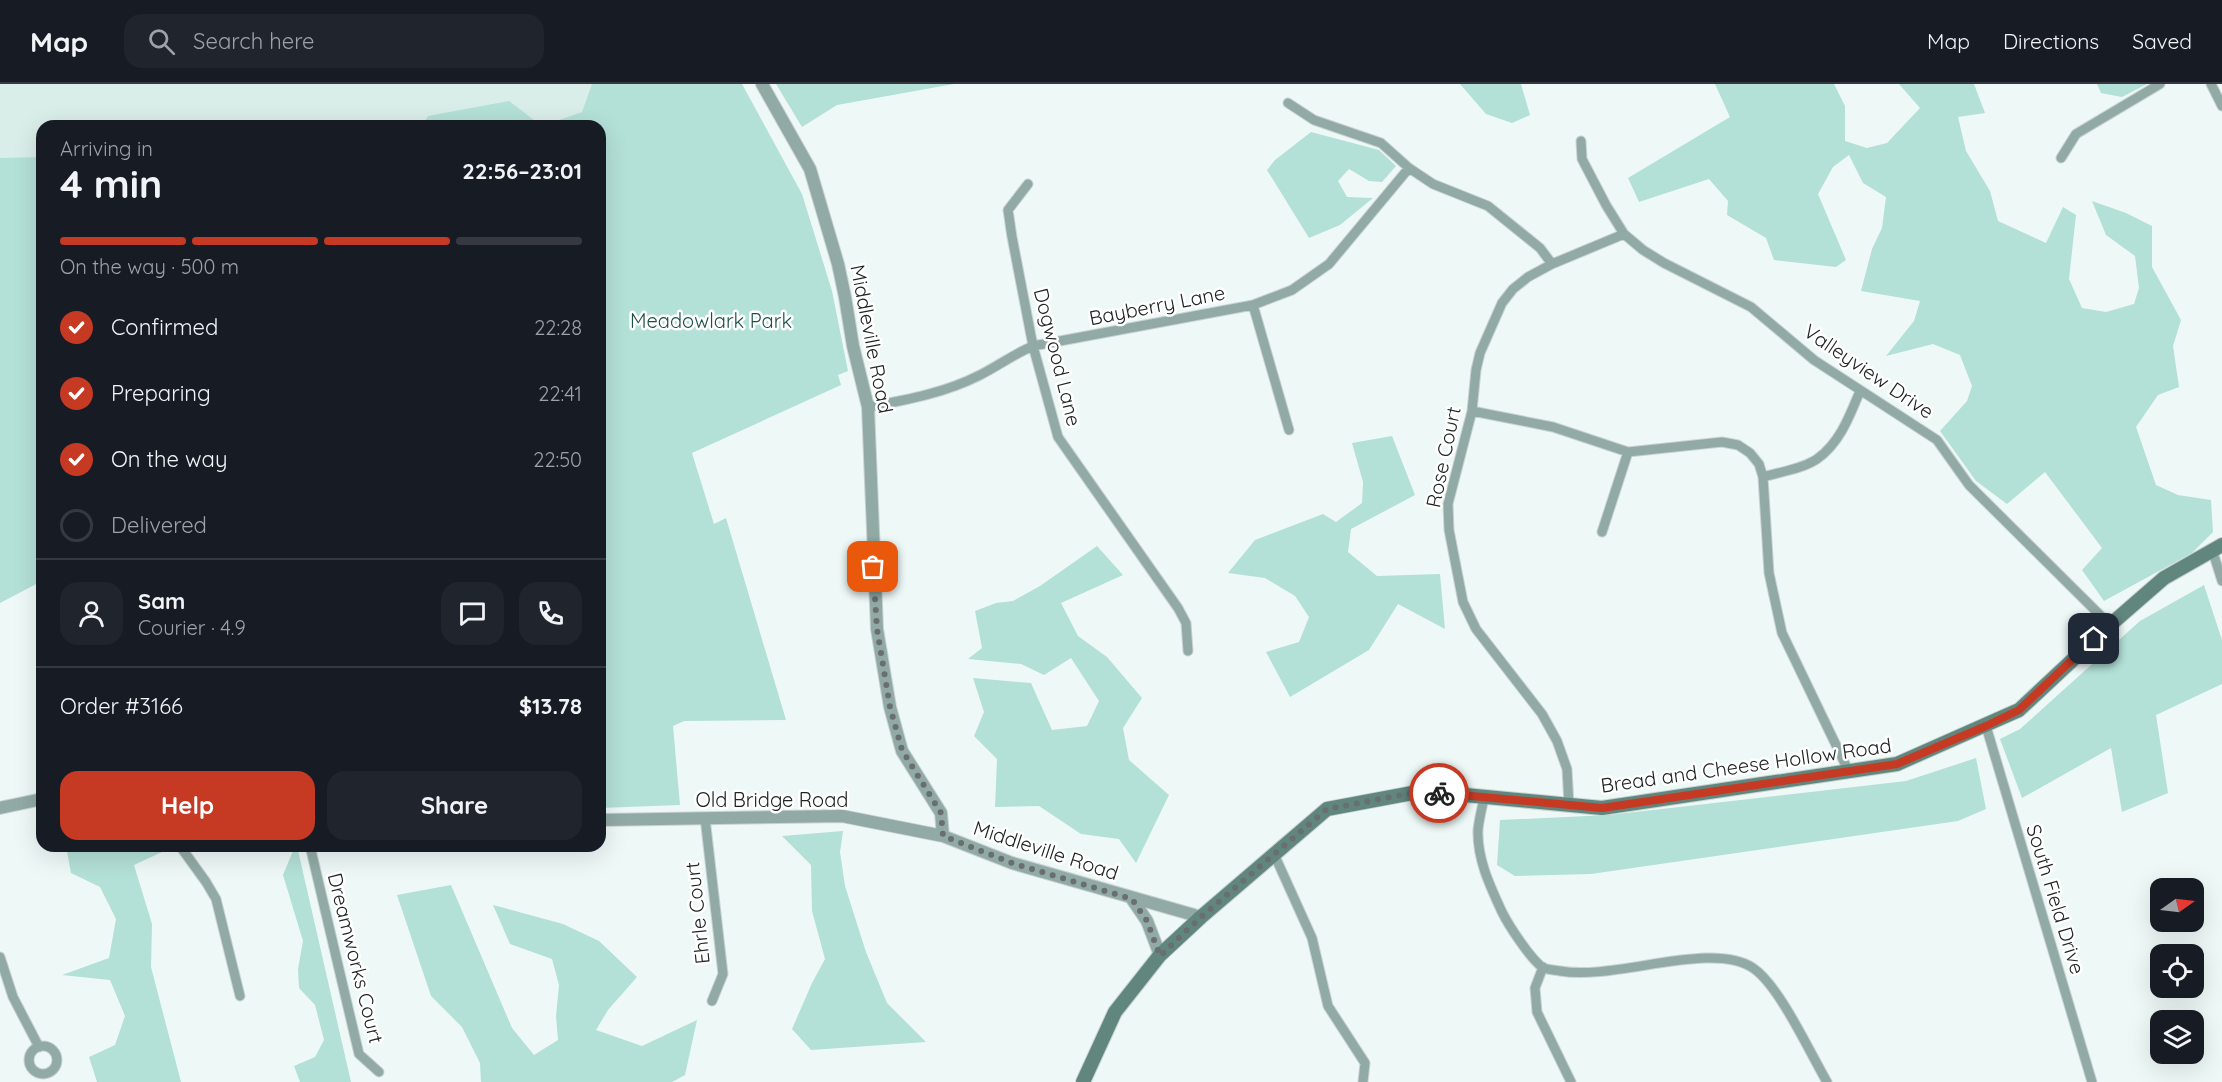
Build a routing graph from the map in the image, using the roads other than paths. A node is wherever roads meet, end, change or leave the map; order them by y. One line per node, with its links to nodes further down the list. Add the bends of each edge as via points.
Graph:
1 (762, 84): 15 (street, Middleville Road, via 810,169 837,264)
2 (2160, 84): 7 (street, via 2076,134)
3 (2211, 84): 5 (street)
4 (1288, 103): 8 (street, via 1314,120 1381,143)
5 (2222, 106)
6 (1581, 141): 10 (street, Valleyview Drive, via 1582,159)
7 (2061, 158)
8 (1409, 168): 11 (street, via 1433,184 1488,206 1540,248); 12 (street, Bayberry Lane, via 1329,264 1292,290)
9 (1028, 184): 13 (street, Dogwood Lane, via 1008,210)
10 (1624, 234): 11 (street, Rose Court); 14 (street, Valleyview Drive, via 1664,263 1751,307 1814,360)
11 (1552, 264): 16 (street, Rose Court, via 1528,277 1502,303 1480,353)
12 (1253, 305): 13 (street, Bayberry Lane); 17 (street)
13 (1033, 346): 15 (street, Bayberry Lane, via 942,391); 24 (street, Dogwood Lane, via 1058,437 1178,608 1186,623)
14 (1860, 391): 19 (street, via 1842,433 1818,459); 23 (street, Valleyview Drive, via 1937,440 1969,485)
15 (868, 407): 33 (street, Middleville Road, via 877,629 890,707 902,750 941,813)
16 (1472, 411): 18 (street, via 1553,427); 29 (street, Rose Court, via 1448,504 1463,602 1476,629 1542,714 1557,741 1567,769)
17 (1289, 430)
18 (1628, 452): 19 (street, via 1722,442 1738,445 1750,453); 20 (street)
19 (1763, 477): 26 (street, via 1769,573 1782,633)
20 (1602, 532)
21 (2217, 547): 22 (street); 23 (main road, Bread and Cheese Hollow Road, via 2164,578)
22 (2222, 581)
23 (2110, 625): 25 (main road, Bread and Cheese Hollow Road, via 2019,710)
24 (1188, 651)
25 (1986, 726): 26 (main road, Bread and Cheese Hollow Road, via 1897,764); 50 (street, South Field Drive)
26 (1849, 772): 29 (main road, Bread and Cheese Hollow Road, via 1602,808)
27 (1484, 798): 29 (main road, Bread and Cheese Hollow Road); 36 (main road, Bread and Cheese Hollow Road, via 1423,791 1327,809); 41 (street, via 1478,830 1485,875 1510,929)
28 (36, 800): 30 (street)
29 (1569, 805)
30 (0, 808)
31 (705, 818): 32 (street, Old Bridge Road); 33 (street, Old Bridge Road, via 842,816); 43 (street, Ehrle Court, via 723,974)
32 (606, 820)
33 (943, 836): 37 (street, Middleville Road, via 1012,863)
34 (184, 852): 42 (street, via 216,898)
35 (311, 852): 45 (street, Dreamworks Court, via 359,1054)
36 (1274, 854): 38 (main road, Bread and Cheese Hollow Road); 47 (street, via 1312,938 1328,1006 1365,1063)
37 (1132, 899): 38 (street, Middleville Road); 39 (street, via 1147,921)
38 (1201, 917): 39 (main road, Bread and Cheese Hollow Road)
39 (1160, 956): 46 (main road, Bread and Cheese Hollow Road, via 1115,1012)
40 (0, 957): 44 (street, via 13,998)
41 (1543, 968): 48 (street, via 1535,988 1537,1012); 49 (street, via 1575,974 1604,973 1727,958 1752,967 1769,982)
42 (240, 996)
43 (712, 1002)
44 (39, 1047)
45 (379, 1072)
46 (1083, 1082)
47 (1363, 1082)
48 (1571, 1082)
49 (1827, 1082)
50 (2092, 1082)

